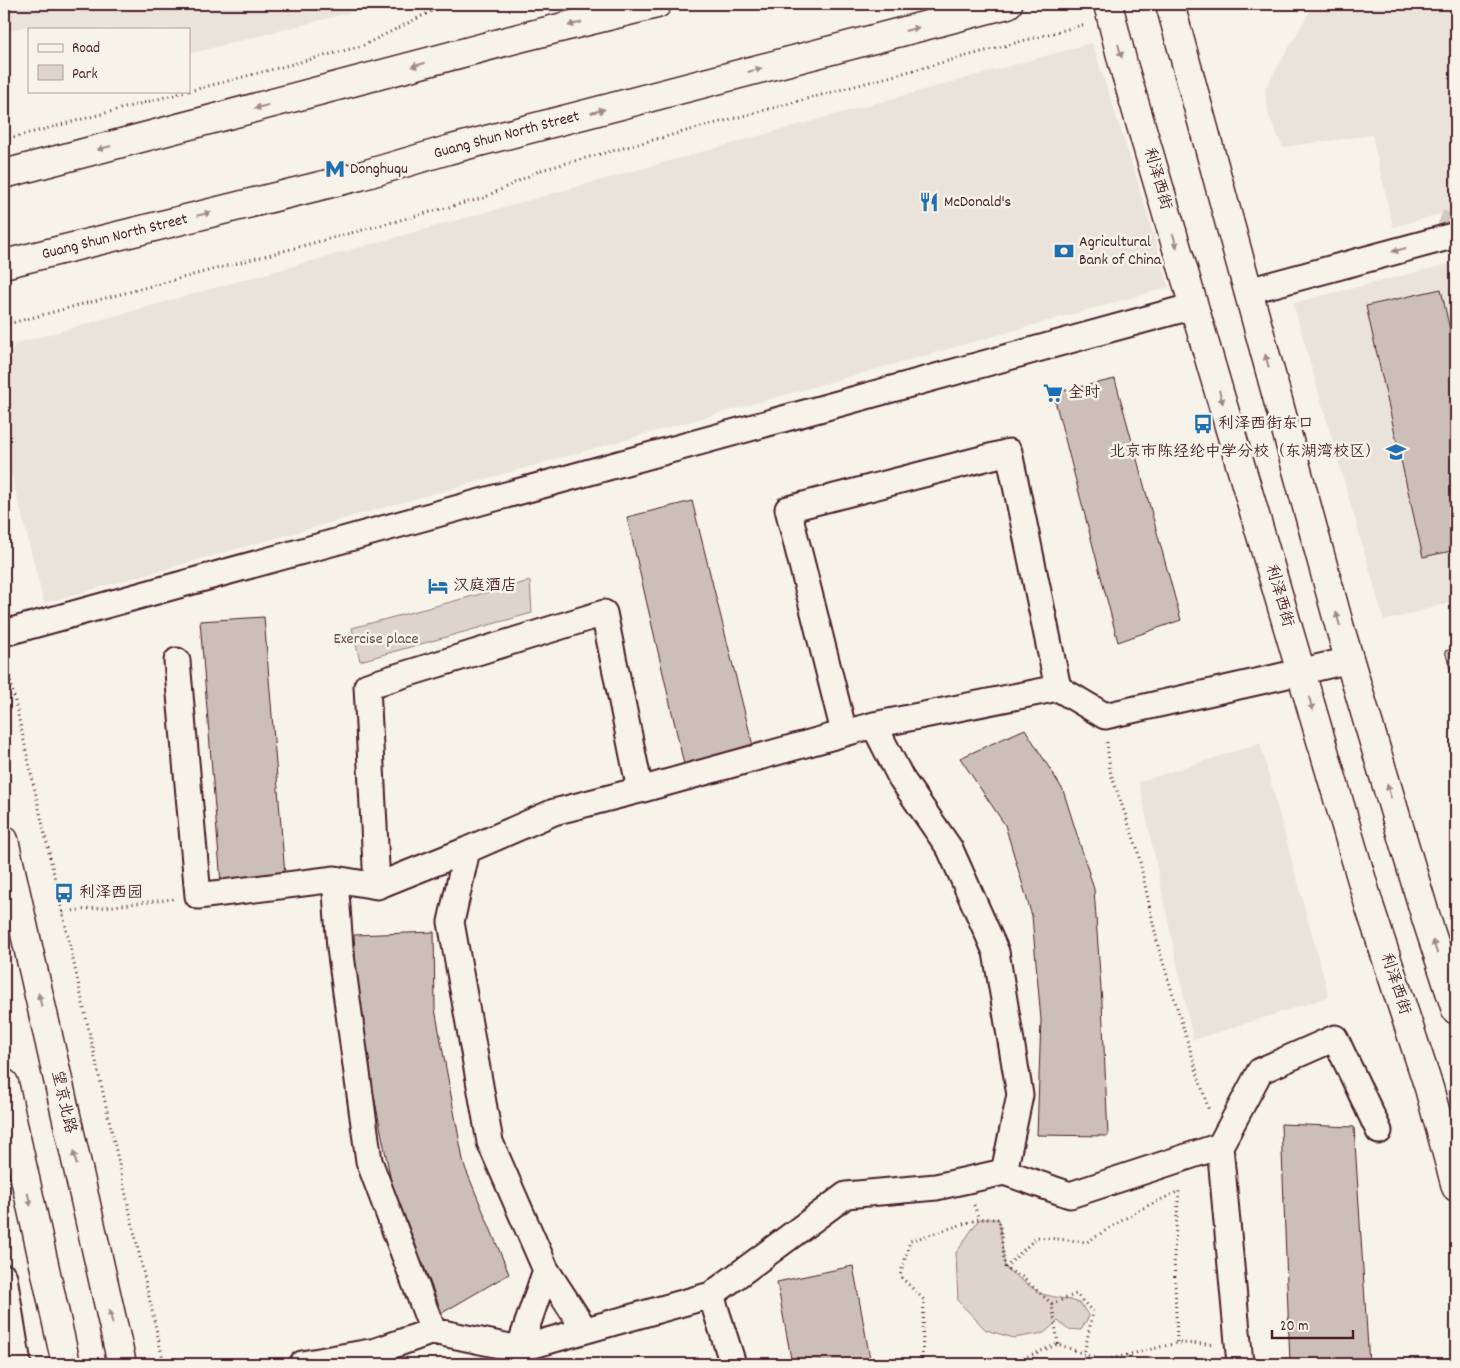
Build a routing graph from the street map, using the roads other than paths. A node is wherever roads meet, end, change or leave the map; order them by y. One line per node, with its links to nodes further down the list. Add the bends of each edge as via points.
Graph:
1 (657, 4): 5 (main road, one-way to 5)
2 (1008, 4): 7 (main road, Guang Shun North Street, one-way to 2, via 360,176 467,145)
3 (1170, 4): 8 (main road)
4 (1109, 11): 9 (main road, 利泽西街, one-way to 9)
5 (4, 174)
6 (1451, 236): 8 (street, one-way to 8)
7 (4, 264)
8 (1248, 291): 11 (main road, one-way to 8)
9 (1194, 306): 10 (street); 13 (main road, 利泽西街, one-way to 13)
10 (4, 633)
11 (1350, 660): 13 (street); 22 (main road, one-way to 11)
12 (177, 661): 20 (street, via 198,896)
13 (1301, 672): 14 (street, via 1105,716); 27 (main road, 利泽西街, one-way to 27, via 1370,908 1429,1088)
14 (1058, 688): 15 (street); 16 (street, via 1009,452 788,509)
15 (874, 724): 16 (street); 26 (street, via 901,778 950,849 996,952 1020,1095)
16 (844, 732): 17 (street)
17 (640, 790): 19 (street, via 554,812); 21 (street, via 604,613 367,686)
18 (4, 840): 37 (main road, 望京北路, one-way to 18)
19 (467, 850): 21 (street); 28 (street, via 451,922 490,1142)
20 (335, 879): 21 (street); 32 (street, via 340,948 369,1161)
21 (376, 886)
22 (1456, 1010)
23 (4, 1083): 36 (main road, one-way to 36)
24 (1379, 1132): 25 (street, via 1335,1038 1260,1071)
25 (1220, 1146): 26 (street, via 1070,1196); 40 (street)
26 (1004, 1172): 30 (street, via 936,1187 846,1195)
27 (1456, 1187)
28 (546, 1270): 31 (street); 33 (street)
29 (4, 1277): 35 (street)
30 (711, 1295): 31 (street); 39 (street)
31 (584, 1330): 33 (street)
32 (433, 1331): 33 (street); 34 (street)
33 (519, 1348)
34 (369, 1358): 38 (street)
35 (18, 1364)
36 (66, 1364)
37 (122, 1364)
38 (302, 1364)
39 (733, 1364)
40 (1240, 1364)

